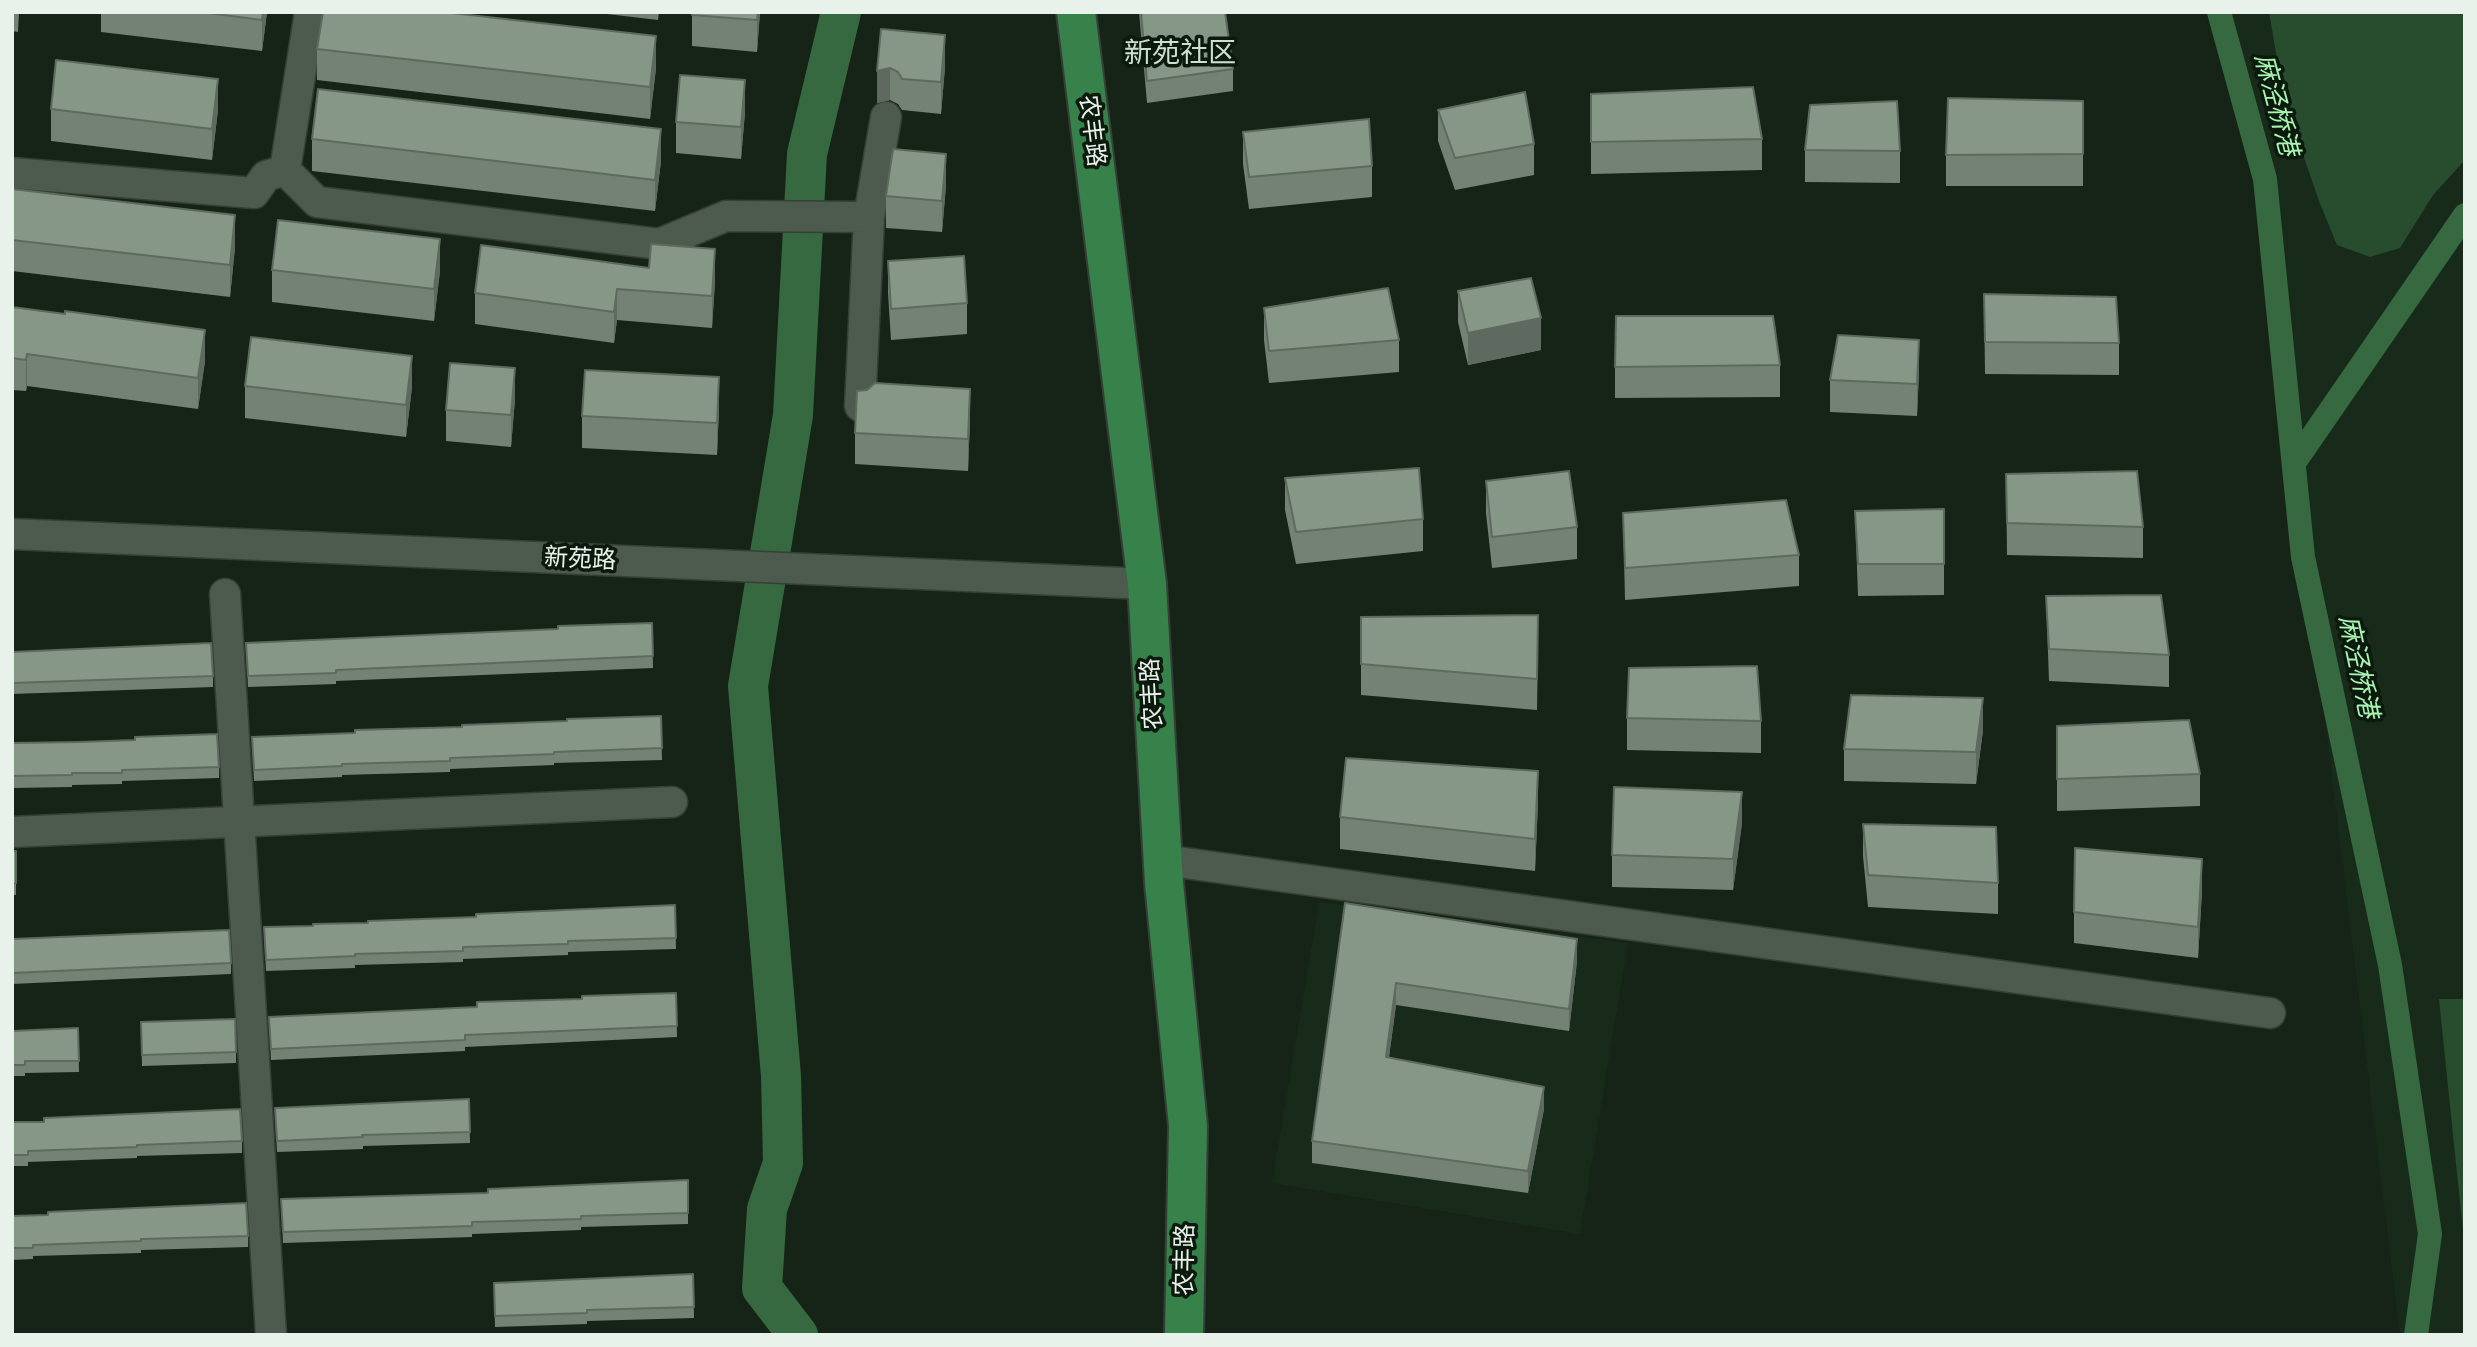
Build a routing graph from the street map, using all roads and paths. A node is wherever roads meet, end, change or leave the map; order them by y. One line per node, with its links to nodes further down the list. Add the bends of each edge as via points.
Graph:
1 (310, 12): 4 (street)
2 (1076, 12): 9 (main road, 农丰路)
3 (886, 117): 6 (street)
4 (285, 170): 5 (street, via 266,176 254,193); 6 (street, via 317,202 659,244 726,216)
5 (12, 173)
6 (869, 217): 7 (street)
7 (860, 406)
8 (12, 534): 9 (street, 新苑路)
9 (1147, 584): 14 (main road, 农丰路)
10 (225, 593): 12 (street)
11 (672, 803): 12 (street)
12 (239, 822): 13 (street); 16 (street)
13 (12, 832)
14 (1163, 860): 15 (street); 17 (main road, 农丰路, via 1188,1126)
15 (2270, 1013)
16 (271, 1335)
17 (1184, 1335)

